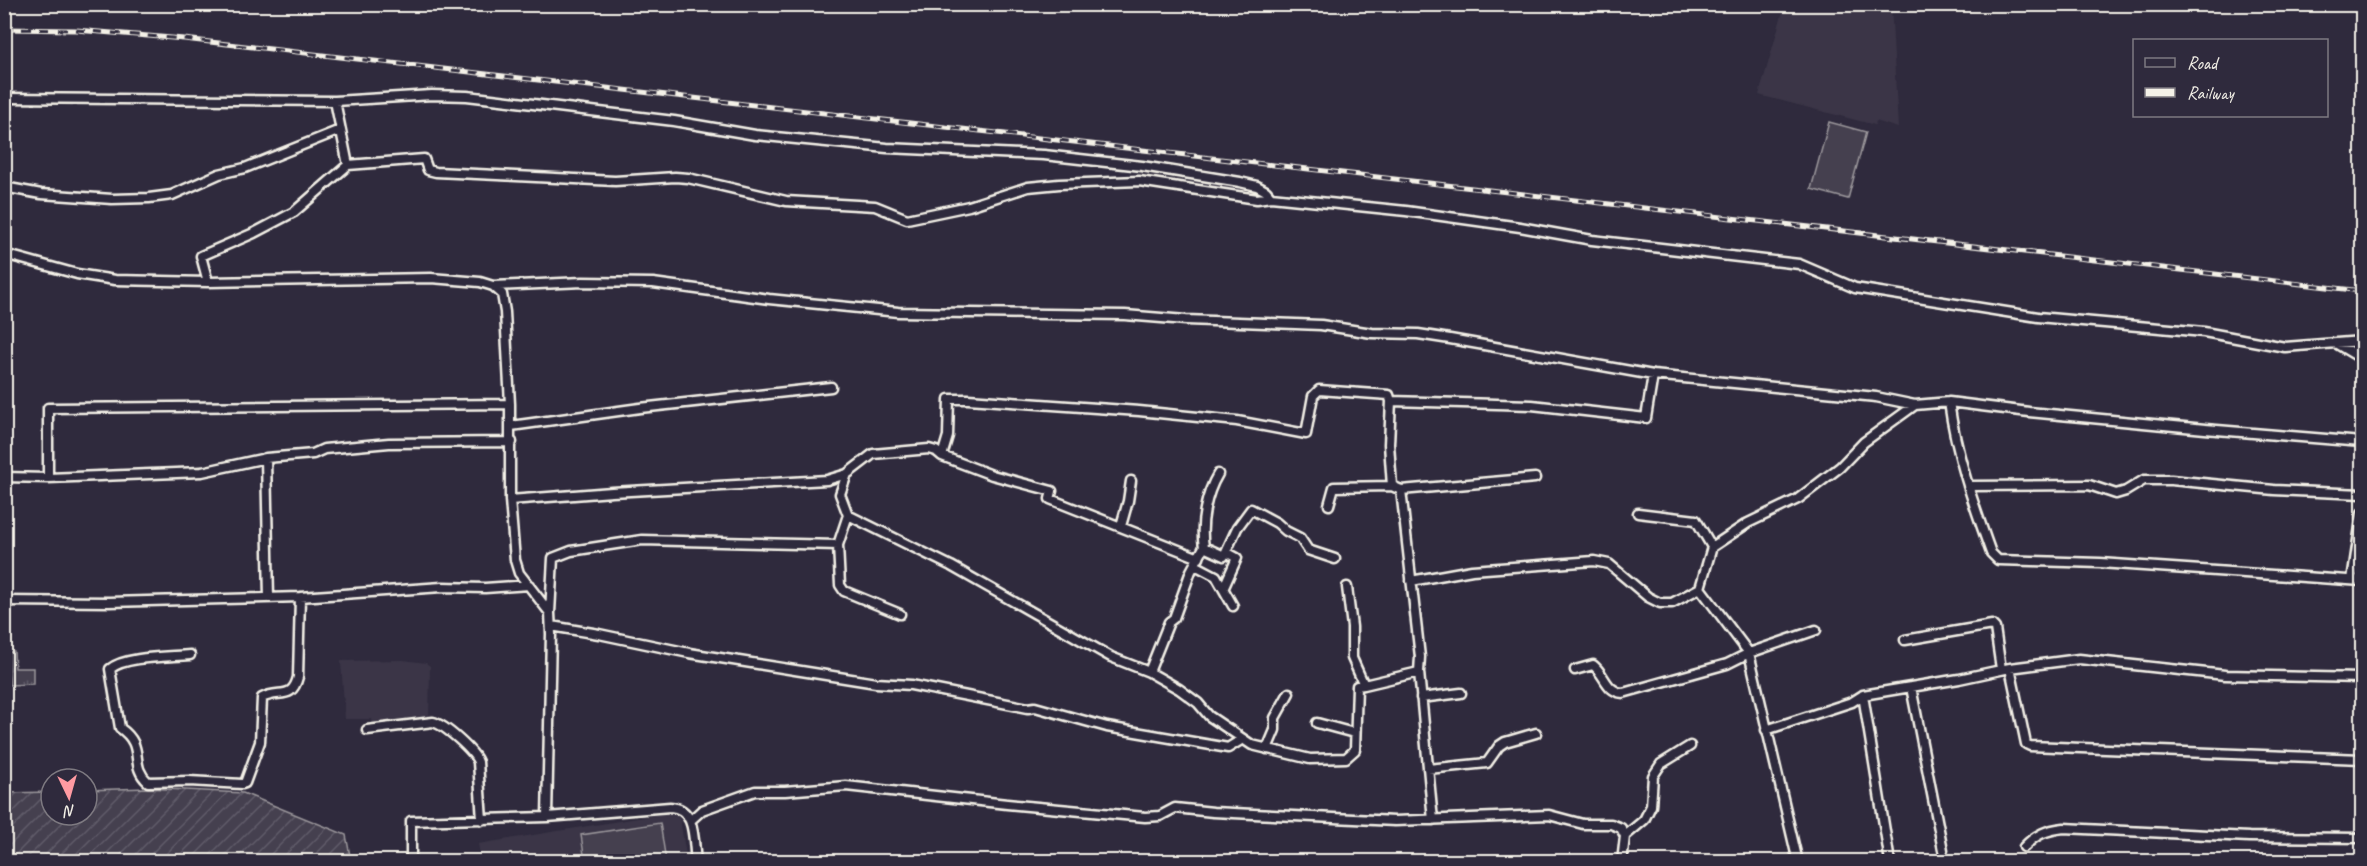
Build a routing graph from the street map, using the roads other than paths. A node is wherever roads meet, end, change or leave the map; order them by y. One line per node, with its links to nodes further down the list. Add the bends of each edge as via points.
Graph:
1 (4, 98): 2 (street)
2 (335, 101): 3 (street); 6 (street, via 467,96 674,121 755,135 887,148 1044,155 1239,182 1257,186)
3 (340, 130): 4 (street); 5 (street, via 172,195 112,199)
4 (348, 165): 6 (street, via 424,159 428,170 435,172 615,181 681,178 786,201 875,206 908,219 1043,185 1127,180 1257,199); 8 (street, via 294,212 201,256)
5 (4, 187)
6 (1271, 197): 11 (street, via 1406,211 1592,240 1799,264 1855,288 2038,317 2204,332 2285,347)
7 (4, 254): 8 (street, via 115,280)
8 (208, 282): 9 (street, via 431,278)
9 (493, 286): 13 (street, via 653,282 898,312 1110,314 1321,325 1372,333 1418,334); 17 (street, via 502,294 505,312)
10 (2362, 341): 11 (street)
11 (2337, 344): 12 (street)
12 (2362, 359)
13 (1653, 375): 15 (street, via 1646,418 1532,405); 18 (street, via 1876,397)
14 (831, 387): 19 (street)
15 (1391, 401): 22 (street, via 1389,395 1319,390 1313,396 1306,434 1237,421 1139,411 949,399 948,436); 30 (street)
16 (1948, 402): 18 (street); 21 (street); 31 (street)
17 (510, 404): 19 (street); 27 (street, via 48,408)
18 (1915, 405): 42 (street, via 1864,442 1840,467 1798,499 1748,523)
19 (511, 426): 20 (street)
20 (512, 442): 23 (street, via 389,443); 34 (street)
21 (2362, 442)
22 (942, 456): 24 (street, via 929,449 873,454); 39 (street, via 1052,491 1050,499)
23 (266, 458): 27 (street, via 202,471); 54 (street)
24 (847, 474): 34 (street, via 827,480); 38 (street, via 840,494)
25 (1218, 474): 41 (street, via 1211,486 1203,522)
26 (4, 477): 27 (street)
27 (48, 478)
28 (1535, 478): 32 (street)
29 (1131, 481): 39 (street)
30 (1392, 486): 32 (street); 35 (street, via 1334,487)
31 (1968, 486): 33 (street, via 2089,485 2116,494 2144,480 2171,480); 47 (street, via 1991,553 1998,560)
32 (1401, 490): 46 (street)
33 (2362, 494)
34 (510, 501): 49 (street, via 514,560)
35 (1329, 505)
36 (1638, 513): 42 (street, via 1696,520)
37 (2362, 513): 47 (street)
38 (848, 515): 40 (street); 66 (street, via 951,566 1111,657)
39 (1121, 526): 45 (street)
40 (838, 545): 57 (street, via 642,540 571,551 553,558); 58 (street, via 840,585 844,591)
41 (1204, 547): 43 (street, via 1224,556); 45 (street)
42 (1712, 547): 52 (street)
43 (1226, 552): 44 (street, via 1251,509 1300,538 1308,550); 50 (street, via 1237,558)
44 (1335, 559)
45 (1197, 562): 50 (street); 66 (street)
46 (1411, 580): 52 (street, via 1472,570 1594,561 1609,564 1660,603 1672,603); 67 (street)
47 (2352, 580): 48 (street)
48 (2362, 581)
49 (529, 585): 53 (street); 57 (street)
50 (1224, 587): 56 (street)
51 (1347, 587): 69 (street, via 1352,658)
52 (1700, 588): 62 (street)
53 (300, 597): 54 (street); 63 (street, via 296,688 262,698 260,742 245,783 148,782 140,774 135,743 120,728 110,669 116,664 146,658)
54 (269, 598): 55 (street)
55 (4, 601)
56 (1233, 606)
57 (550, 614): 59 (street)
58 (900, 614)
59 (551, 626): 80 (street, via 690,653 1035,707 1107,728 1228,748); 85 (street)
60 (1816, 630): 62 (street)
61 (1905, 640): 64 (street, via 1992,626)
62 (1749, 653): 65 (street, via 1726,664 1623,693 1610,689 1593,665); 77 (street)
63 (190, 655)
64 (2005, 669): 68 (street, via 2079,659 2225,675); 70 (street); 83 (street, via 2026,744 2030,746)
65 (1575, 670)
66 (1149, 672): 80 (street, via 1198,703 1209,717)
67 (1419, 672): 69 (street); 74 (street)
68 (2362, 678)
69 (1364, 685): 78 (street, via 1357,686)
70 (1911, 687): 73 (street); 92 (street)
71 (1289, 693): 82 (street, via 1275,718)
72 (1461, 693): 74 (street)
73 (1863, 695): 77 (street); 97 (street)
74 (1421, 698): 84 (street)
75 (1317, 723): 78 (street)
76 (367, 730): 86 (street, via 433,722 445,728 475,754)
77 (1766, 730): 96 (street)
78 (1354, 733): 82 (street, via 1355,750 1346,758 1310,759)
79 (1536, 733): 84 (street, via 1505,742 1487,763)
80 (1241, 740): 82 (street)
81 (1690, 746): 89 (street, via 1661,764 1653,776 1651,806 1644,820)
82 (1267, 749)
83 (2362, 759)
84 (1428, 769): 88 (street)
85 (547, 818): 86 (street); 87 (street, via 673,807)
86 (482, 820): 93 (street, via 411,821)
87 (691, 820): 88 (street, via 702,810 755,791 846,786 1136,816 1160,816 1175,808 1346,819); 94 (street)
88 (1433, 820): 89 (street, via 1549,815 1583,824 1611,824 1621,828)
89 (1624, 836): 95 (street)
90 (2362, 838): 91 (street, via 2064,828 2047,830)
91 (2024, 847)
92 (1943, 850)
93 (411, 854)
94 (696, 861)
95 (1623, 861)
96 (1798, 861)
97 (1890, 861)

